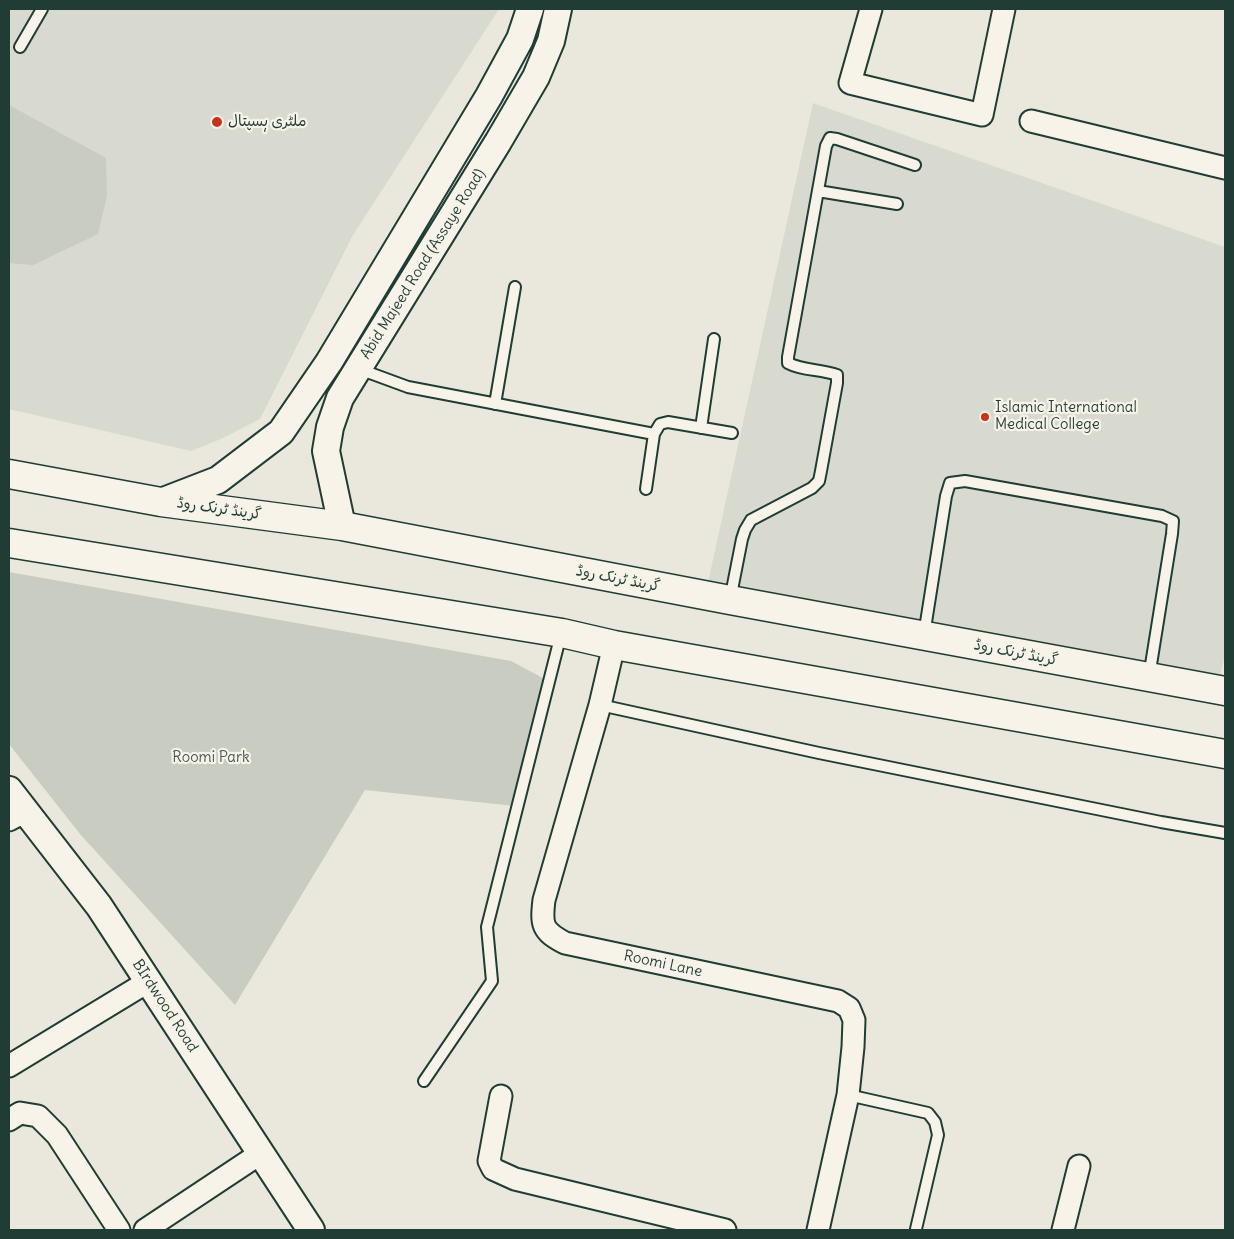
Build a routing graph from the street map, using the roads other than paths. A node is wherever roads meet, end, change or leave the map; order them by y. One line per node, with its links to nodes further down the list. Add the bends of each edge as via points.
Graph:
1 (42, 9): 6 (lane)
2 (530, 9): 21 (street, Abid Majeed Road (Assaye Road), via 520,39 490,96 329,362 281,432 218,480)
3 (558, 9): 14 (street, Abid Majeed Road (Assaye Road), via 551,41 536,77)
4 (872, 9): 5 (street, via 850,83 982,114)
5 (1004, 9)
6 (20, 47)
7 (1031, 121): 9 (street)
8 (915, 165): 10 (lane, via 830,138)
9 (1225, 168)
10 (818, 191): 11 (lane); 26 (lane, via 788,363 837,375 819,481 812,488 751,520 742,539)
11 (897, 204)
12 (515, 287): 15 (lane)
13 (714, 339): 16 (lane)
14 (358, 369): 15 (lane, via 408,387); 22 (street, Abid Majeed Road (Assaye Road), via 340,398 326,451)
15 (495, 404): 18 (lane)
16 (701, 428): 17 (lane); 18 (lane, via 668,422 660,424)
17 (732, 433)
18 (654, 434): 20 (lane)
19 (9, 474): 21 (highway, گرینڈ ٹرنک روڈ)
20 (646, 488)
21 (161, 502): 22 (highway, گرینڈ ٹرنک روڈ)
22 (342, 526): 26 (highway, گرینڈ ٹرنک روڈ)
23 (9, 543): 24 (highway)
24 (54, 551): 25 (street); 27 (highway)
25 (9, 554)
26 (730, 600): 28 (highway, گرینڈ ٹرنک روڈ)
27 (562, 633): 29 (highway); 39 (lane, via 487,927 492,981)
28 (924, 636): 30 (highway, گرینڈ ٹرنک روڈ); 30 (lane, via 950,484 965,481 1162,516 1172,521 1172,534)
29 (614, 645): 32 (street, Roomi Lane); 33 (highway)
30 (1149, 678): 31 (highway, گرینڈ ٹرنک روڈ)
31 (1225, 691)
32 (600, 705): 36 (lane, via 819,753); 40 (street, Roomi Lane, via 544,900 542,920 546,930 565,943 838,1001 849,1008 854,1020)
33 (1225, 754)
34 (9, 790): 35 (street, BIrdwood Road)
35 (17, 816): 37 (street, BIrdwood Road, via 99,906)
36 (1225, 834)
37 (149, 981): 38 (street); 43 (street, BIrdwood Road)
38 (9, 1066)
39 (424, 1081)
40 (848, 1095): 45 (lane, via 928,1113 935,1122 938,1135); 50 (street, Roomi Lane)
41 (500, 1096): 49 (street, via 489,1161 493,1169 514,1179)
42 (9, 1120): 46 (street, via 20,1114 38,1116 57,1135)
43 (261, 1154): 47 (street); 48 (street, BIrdwood Road)
44 (1079, 1166): 51 (street)
45 (916, 1229)
46 (119, 1230)
47 (145, 1230)
48 (311, 1230)
49 (725, 1230)
50 (818, 1230)
51 (1063, 1230)

